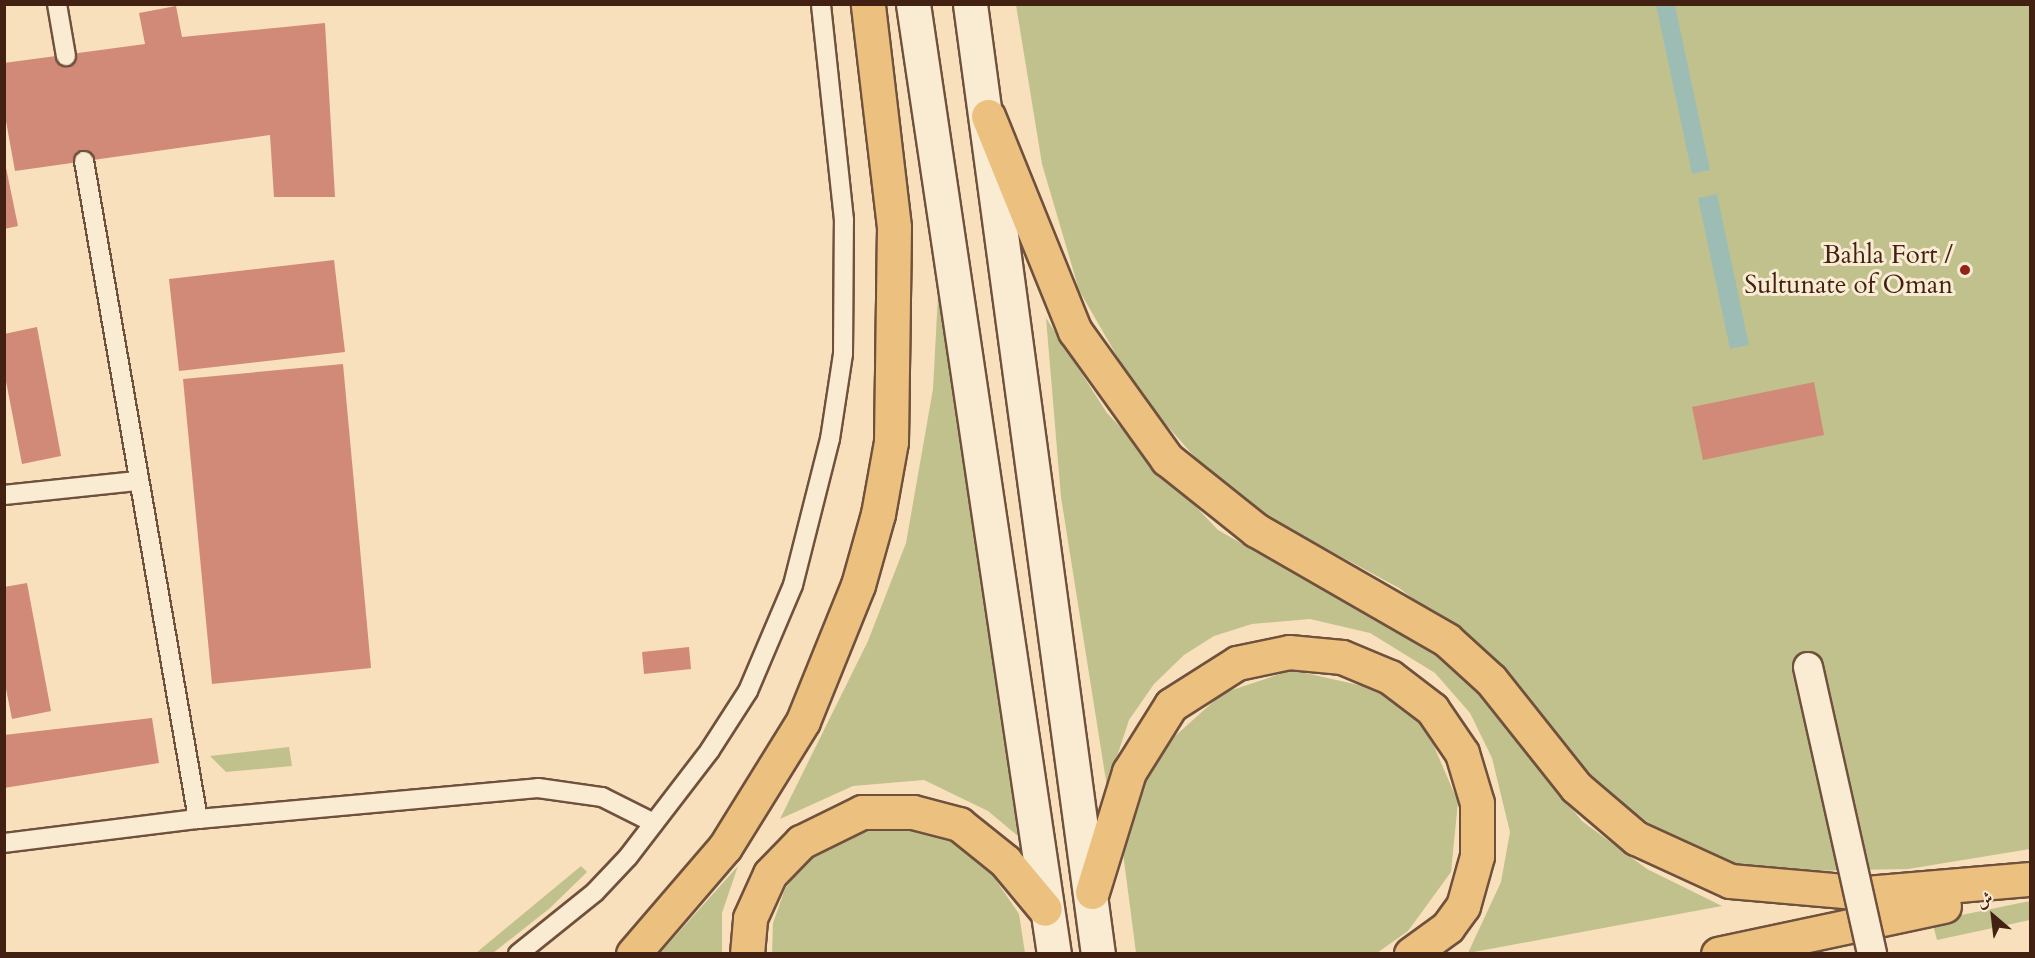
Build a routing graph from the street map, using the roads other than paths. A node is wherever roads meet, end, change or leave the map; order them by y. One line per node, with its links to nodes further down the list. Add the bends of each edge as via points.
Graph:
1 (57, 4): 6 (lane)
2 (821, 4): 13 (lane, via 844,220 843,354 830,439 793,585 748,691)
3 (868, 4): 20 (highway, via 894,239 891,442 878,514 833,654 797,730 725,846)
4 (913, 4): 18 (street)
5 (970, 4): 7 (street)
6 (66, 56)
7 (988, 116): 15 (highway, via 1075,331 1167,459 1256,530 1448,640 1491,680 1576,787 1636,838 1730,881 1866,893); 17 (street)
8 (84, 161): 9 (lane)
9 (137, 481): 10 (lane); 12 (lane)
10 (4, 495)
11 (1808, 667): 26 (street, bridge)
12 (198, 819): 13 (lane, via 538,788 602,797); 14 (lane)
13 (654, 823): 19 (lane, via 595,892)
14 (4, 843)
15 (2031, 879)
16 (2031, 887): 25 (highway)
17 (1092, 892): 23 (street); 24 (highway, via 1129,772 1171,705 1213,674 1246,660 1289,652 1342,657 1390,676 1432,709 1462,753 1477,803 1478,856 1463,906 1448,927)
18 (1045, 909): 21 (highway, via 1005,861 960,824 913,812 862,812 801,842 770,874 750,918); 22 (street)
19 (518, 954)
20 (633, 954)
21 (747, 954)
22 (1054, 954)
23 (1098, 954)
24 (1411, 954)
25 (1718, 954)
26 (1872, 954)

